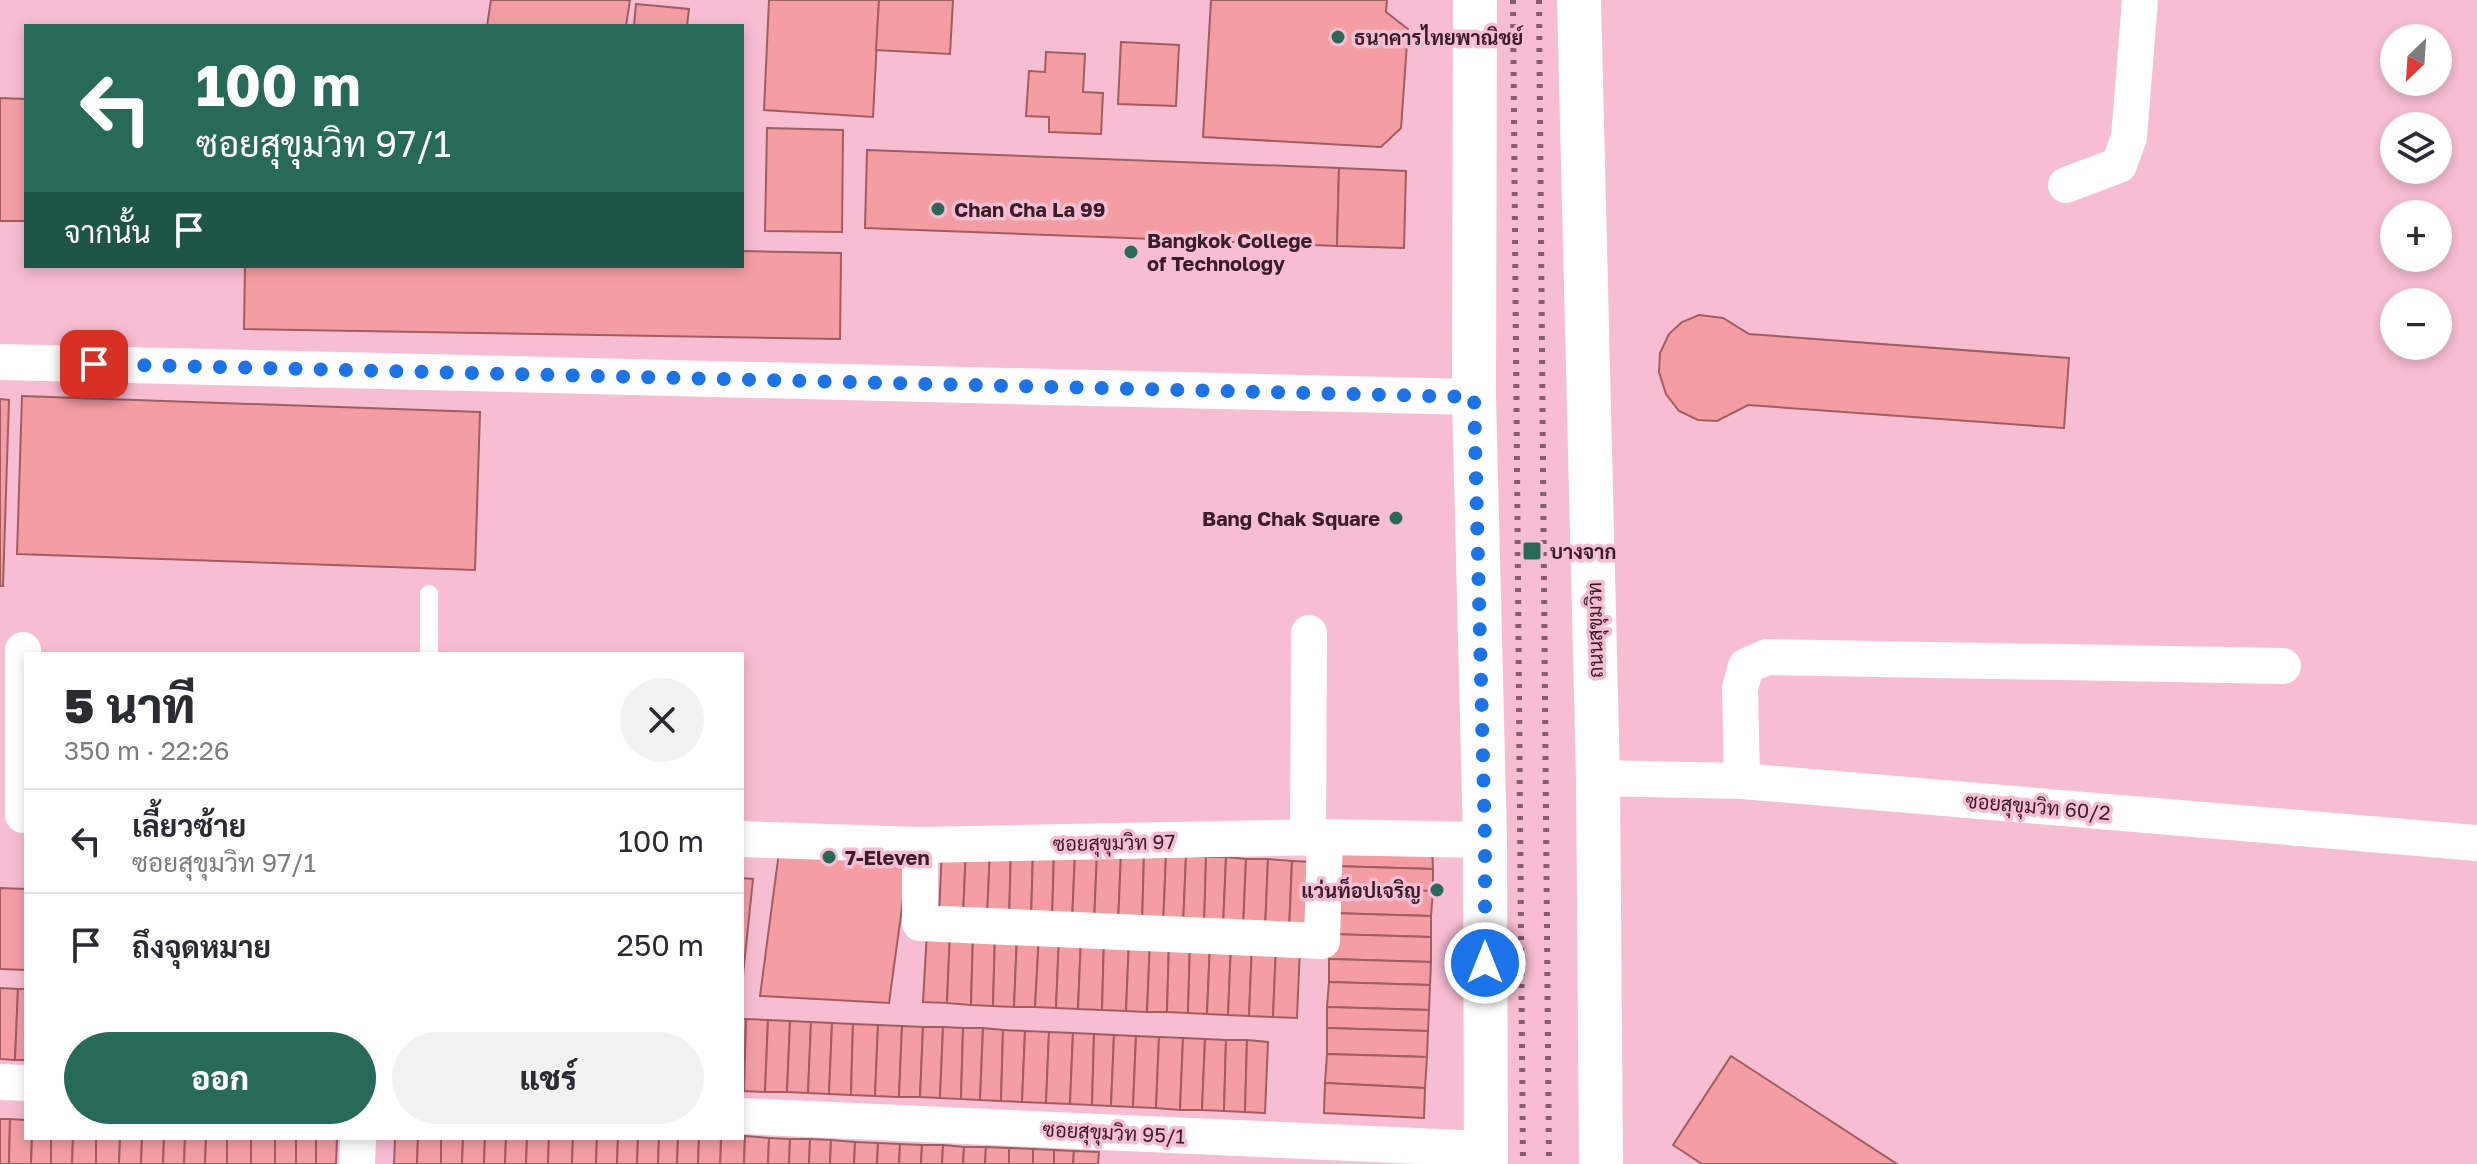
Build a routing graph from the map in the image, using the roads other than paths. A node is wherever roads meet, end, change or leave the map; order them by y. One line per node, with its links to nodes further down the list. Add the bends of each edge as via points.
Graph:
1 (1475, 0): 6 (main road)
2 (1579, 0): 12 (main road, ถนนสุขุมวิท)
3 (2140, 0): 4 (street, via 2125,153 2119,165)
4 (2066, 185)
5 (0, 362): 6 (street)
6 (1474, 397): 17 (main road)
7 (429, 594): 10 (lane)
8 (1309, 633): 15 (street)
9 (23, 650): 14 (street)
10 (429, 652)
11 (2283, 666): 13 (street, via 1767,657 1746,666 1740,688)
12 (1598, 778): 13 (street, ซอยสุขุมวิท 60/2); 26 (main road, ถนนสุขุมวิท)
13 (1742, 781): 18 (street, ซอยสุขุมวิท 60/2)
14 (16, 815)
15 (1316, 837): 17 (street, ซอยสุขุมวิท 97); 19 (street, ซอยสุขุมวิท 97); 19 (street, via 1322,941 920,923)
16 (744, 839): 19 (street, ซอยสุขุมวิท 97)
17 (1485, 840): 24 (main road)
18 (2477, 843)
19 (920, 845)
20 (0, 1082): 21 (street)
21 (24, 1083)
22 (744, 1116): 24 (street, ซอยสุขุมวิท 95/1)
23 (358, 1140): 25 (street)
24 (1486, 1156)
25 (357, 1164)
26 (1601, 1164)

